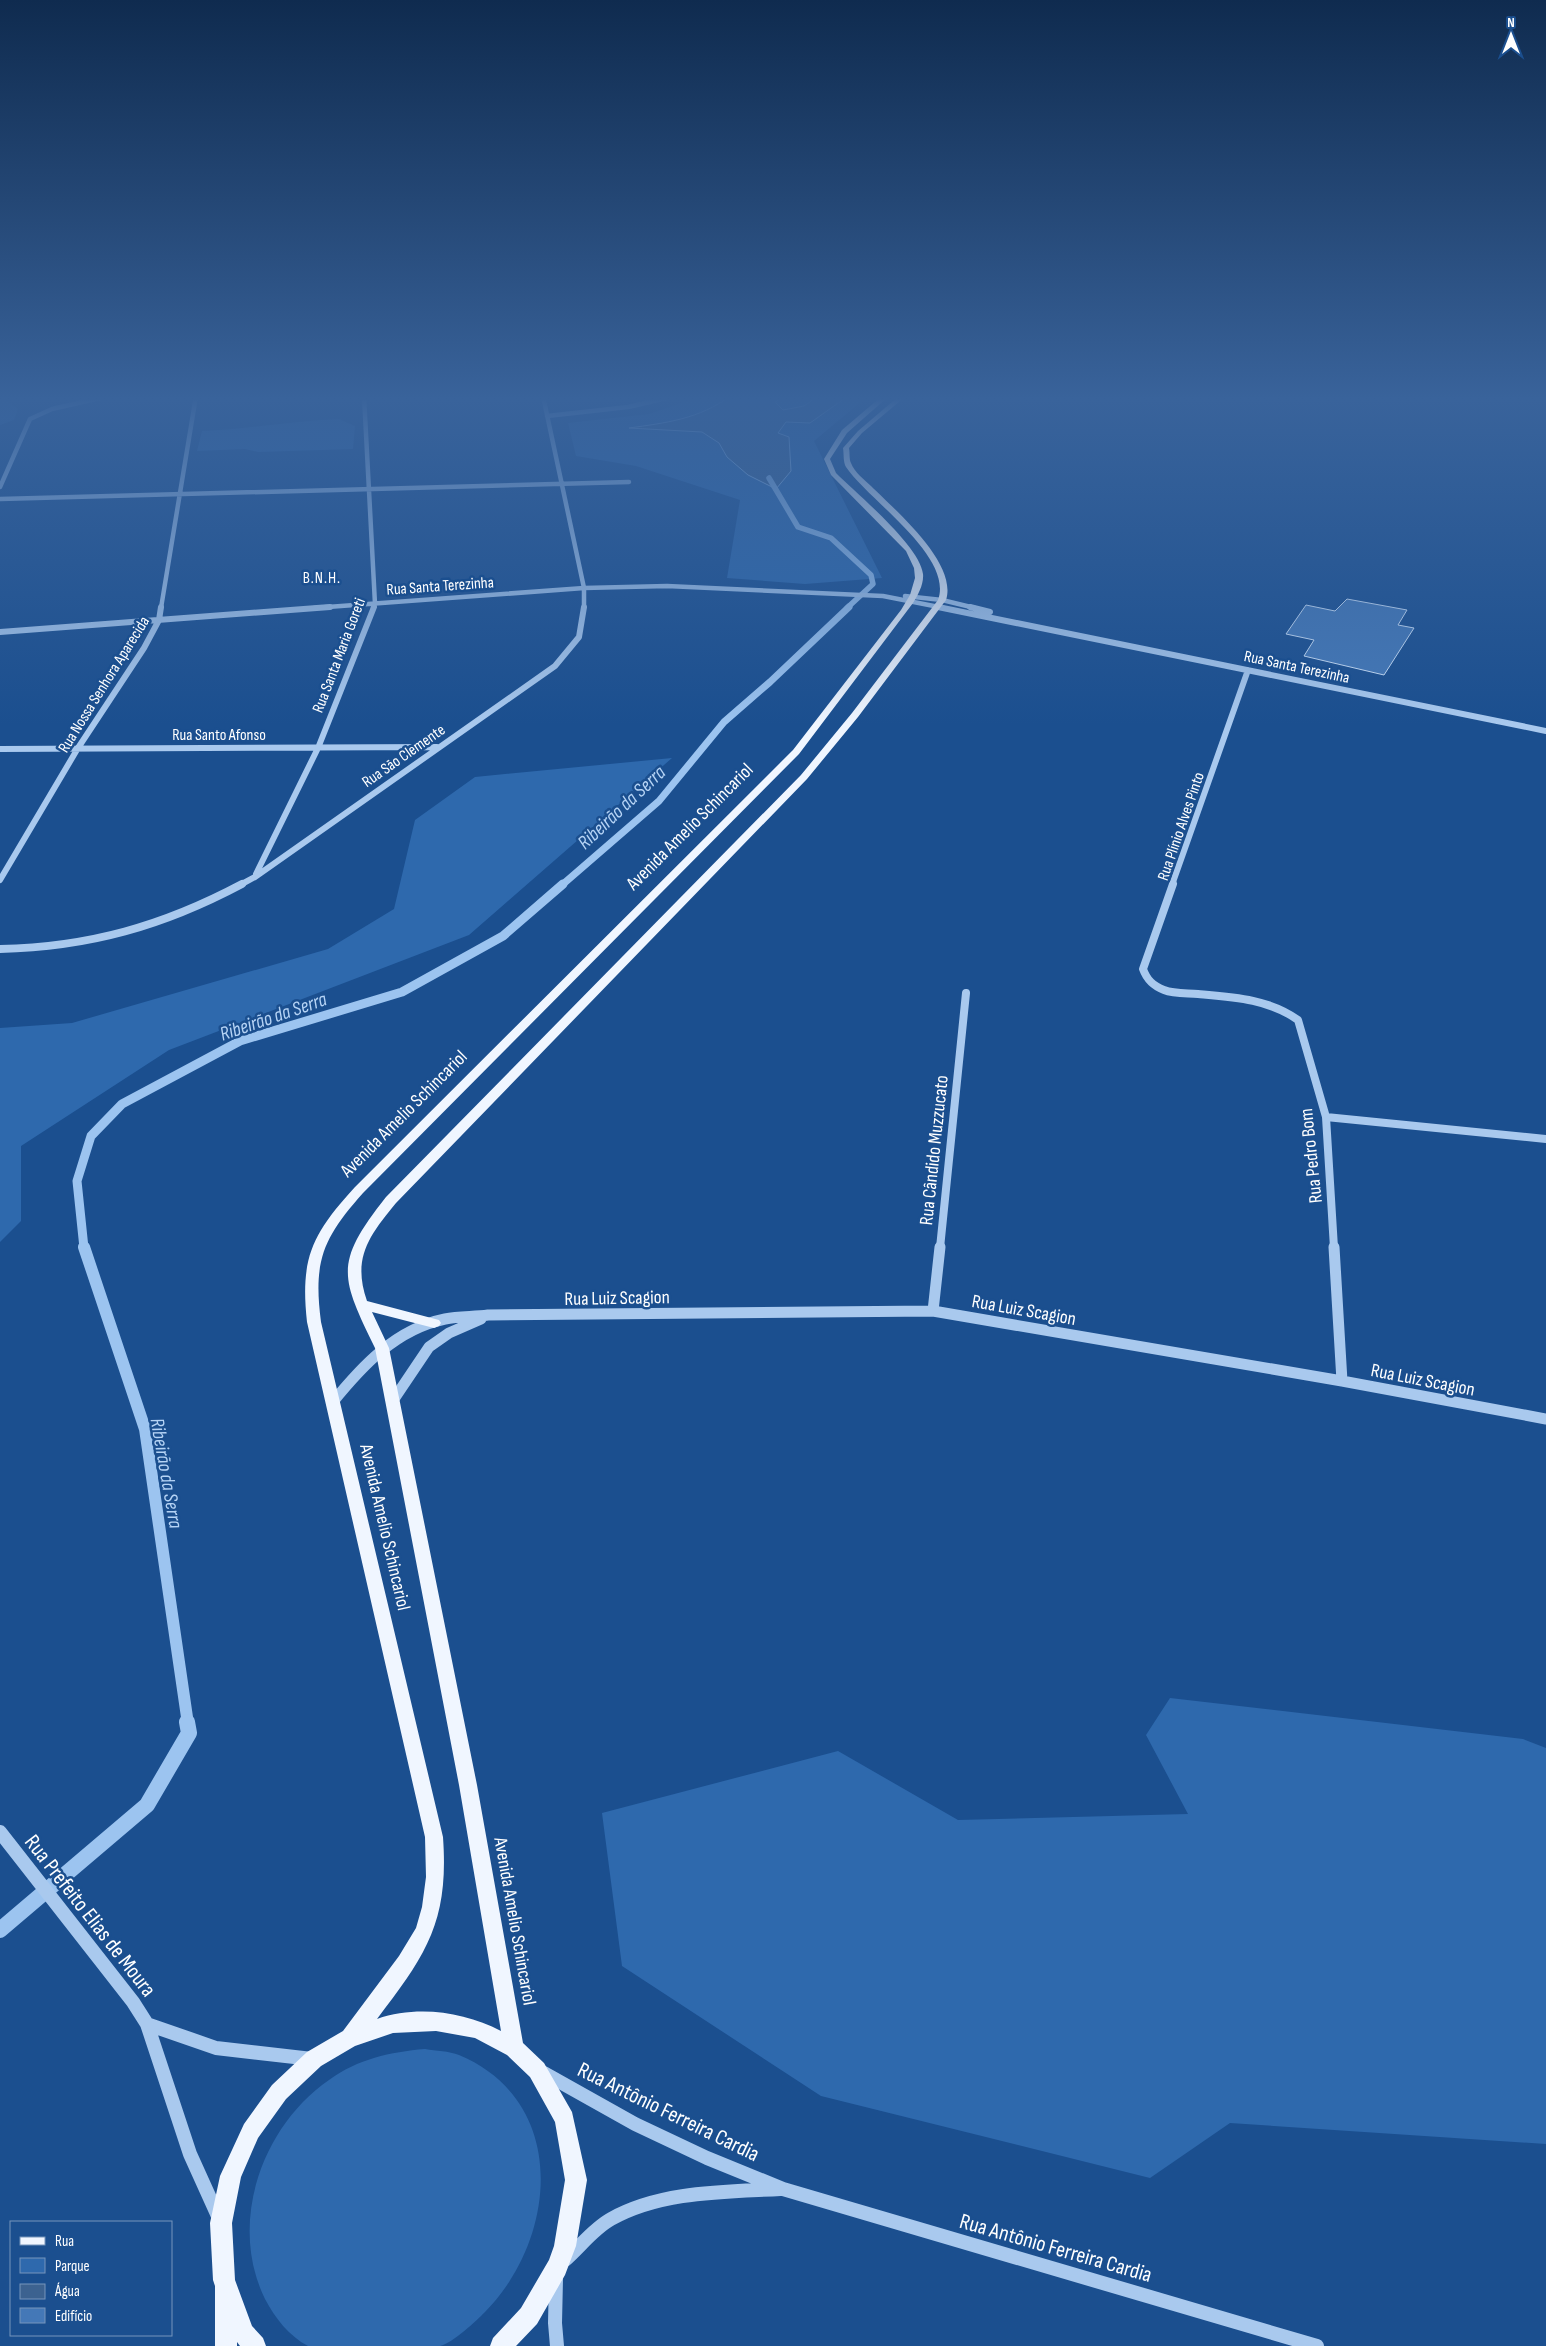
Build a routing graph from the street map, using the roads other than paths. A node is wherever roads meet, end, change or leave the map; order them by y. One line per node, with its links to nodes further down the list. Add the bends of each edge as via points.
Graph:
1 (178, 505): 10 (street, Rua Nossa Senhora Aparecida)
2 (370, 505): 8 (street, Rua Santa Maria Goreti)
3 (566, 505): 6 (street, Rua São Clemente)
4 (864, 505): 7 (main road, Avenida Amelio Schincariol, via 908,550 920,573)
5 (886, 505): 9 (main road, via 924,547 938,569 945,590)
6 (584, 588): 7 (street, Rua Santa Terezinha, via 667,586 849,593); 8 (street, Rua Santa Terezinha); 15 (street, Rua São Clemente, via 579,638 555,666)
7 (911, 599): 9 (street, Rua Santa Terezinha); 9 (street, Rua Santa Terezinha); 33 (main road, Avenida Amelio Schincariol, via 796,752 336,1215 319,1241 311,1268 309,1292)
8 (375, 604): 10 (street, Rua Santa Terezinha); 18 (street, Rua Santa Maria Goreti)
9 (939, 604): 11 (street, Rua Santa Terezinha); 11 (street, Rua Santa Terezinha); 26 (main road, Avenida Amelio Schincariol, via 804,777 374,1220 358,1246 352,1264 354,1287)
10 (159, 620): 12 (street, Rua Santa Terezinha); 17 (street, Rua Nossa Senhora Aparecida)
11 (1043, 628): 13 (street, Rua Santa Terezinha)
12 (0, 632)
13 (1248, 670): 14 (street, Rua Santa Terezinha); 22 (street, Rua Plínio Alves Pinto, via 1143,969 1146,979)
14 (1546, 731)
15 (437, 747): 18 (street, Rua Santo Afonso); 19 (street, Rua São Clemente)
16 (0, 748): 17 (street, Rua Santo Afonso)
17 (78, 748): 18 (street, Rua Santo Afonso); 20 (street, Rua Nossa Senhora Aparecida)
18 (318, 748): 19 (street, Rua Santa Maria Goreti)
19 (255, 877): 21 (street, Rua São Clemente, via 168,920 98,940 37,949)
20 (0, 880)
21 (0, 949)
22 (1154, 986): 24 (street, Rua Pedro Bom, via 1166,991 1272,1005 1291,1013 1298,1020)
23 (966, 992): 27 (street, Rua Cândido Muzzucato)
24 (1326, 1117): 25 (street); 31 (street, Rua Pedro Bom)
25 (1546, 1139)
26 (360, 1304): 29 (main road); 30 (main road, Avenida Amelio Schincariol)
27 (933, 1311): 28 (street, Rua Luiz Scagion); 31 (street, Rua Luiz Scagion)
28 (488, 1315): 29 (street, Rua Luiz Scagion); 32 (street, via 449,1333 429,1347)
29 (434, 1323): 30 (street, Rua Luiz Scagion)
30 (382, 1348): 32 (main road, Avenida Amelio Schincariol); 33 (street, Rua Luiz Scagion, via 356,1372)
31 (1342, 1381): 34 (street, Rua Luiz Scagion)
32 (392, 1402): 38 (main road, Avenida Amelio Schincariol, via 468,1785)
33 (332, 1403): 37 (main road, Avenida Amelio Schincariol, via 434,1837 436,1872 429,1919 413,1952)
34 (1546, 1419)
35 (0, 1832): 36 (street, Rua Prefeito Elias de Moura)
36 (147, 2024): 39 (street, Rua Prefeito Elias de Moura, via 216,2048); 42 (street, Rua Prefeito Elias de Moura, via 190,2154)
37 (350, 2038): 38 (main road, Avenida Amelio Schincariol, via 393,2023 436,2020 477,2029); 39 (main road, Avenida Amelio Schincariol)
38 (514, 2048): 40 (main road, Avenida Amelio Schincariol)
39 (314, 2059): 42 (main road, Avenida Amelio Schincariol, via 279,2092 251,2131 231,2176)
40 (537, 2070): 41 (street, Rua Antônio Ferreira Cardia, via 635,2124); 43 (main road, Avenida Amelio Schincariol, via 565,2119 576,2180 565,2246)
41 (782, 2189): 43 (street, Rua Antônio Ferreira Cardia, via 662,2199 610,2220); 45 (street, Rua Antônio Ferreira Cardia)
42 (221, 2223): 44 (main road, Avenida Amelio Schincariol)
43 (557, 2267): 48 (main road, Avenida Amelio Schincariol, via 529,2316); 49 (street)
44 (224, 2280): 46 (main road, Avenida Amelio Schincariol); 47 (main road, Avenida Amelio Schincariol, via 244,2333)
45 (1302, 2344): 50 (street, Rua Antônio Ferreira Cardia)
46 (226, 2346)
47 (255, 2346)
48 (501, 2346)
49 (557, 2346)
50 (1317, 2346)

